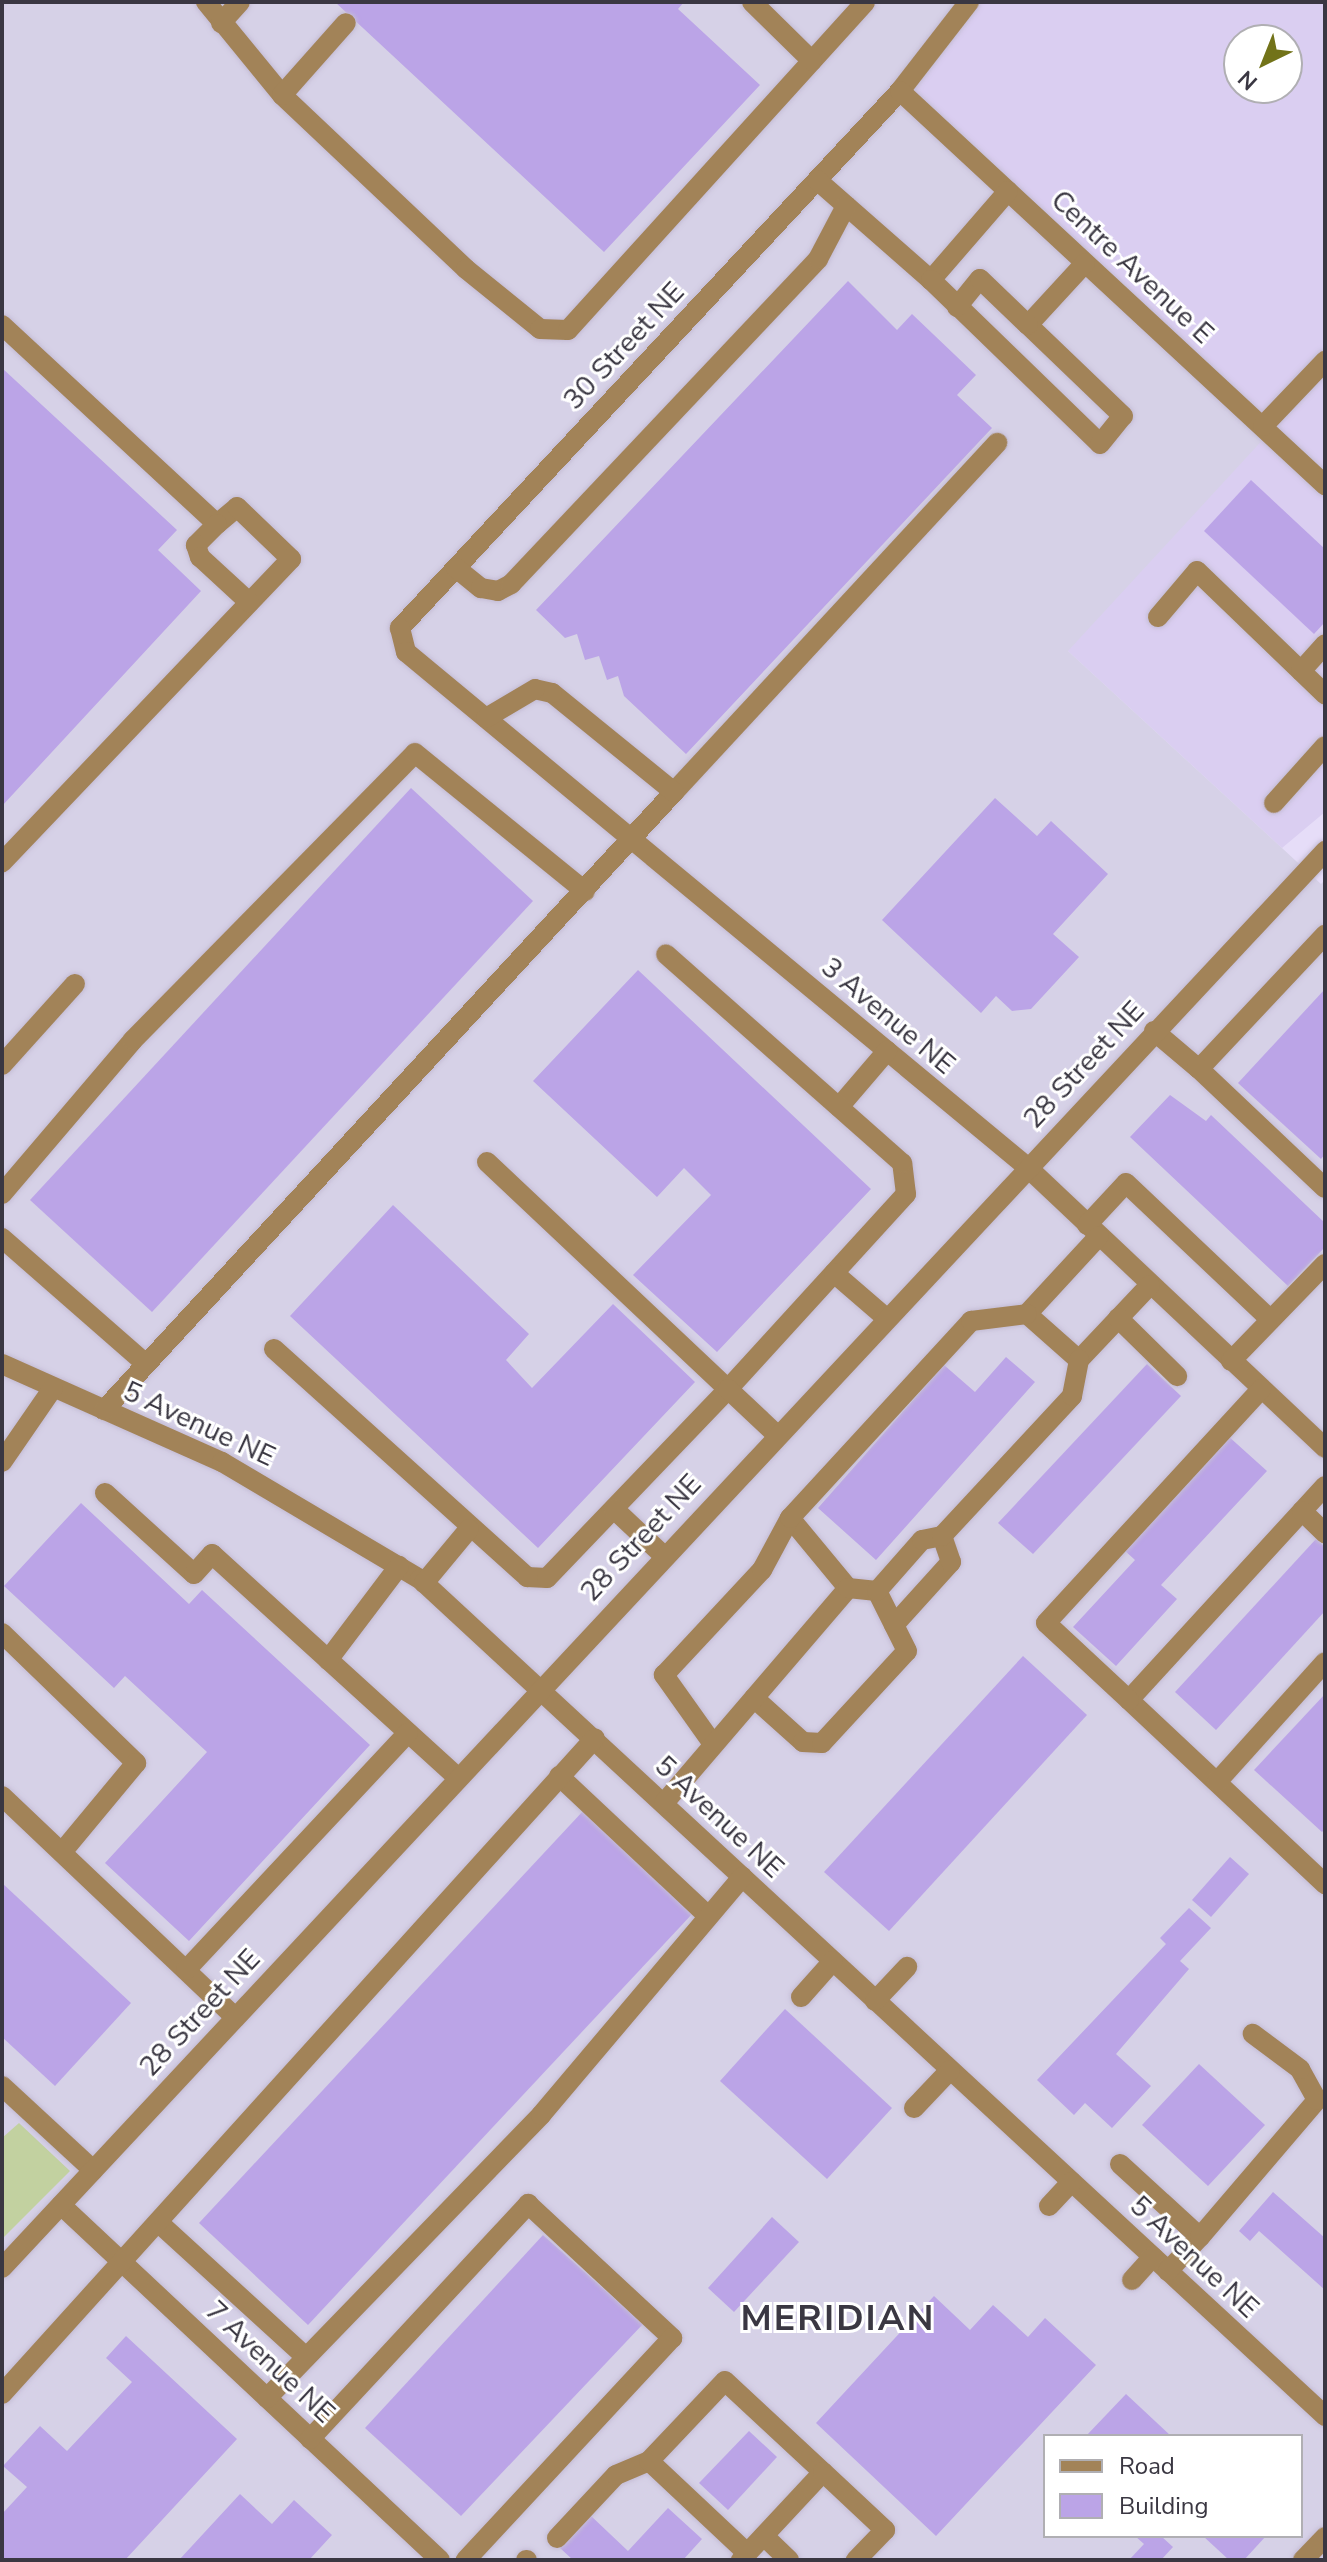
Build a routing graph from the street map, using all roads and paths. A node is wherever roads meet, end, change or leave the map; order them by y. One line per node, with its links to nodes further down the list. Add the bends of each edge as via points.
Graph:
1 (206, 2): 6 (street)
2 (240, 2): 6 (street)
3 (752, 2): 8 (street)
4 (865, 2): 8 (street)
5 (969, 2): 9 (street, 30 Street NE)
6 (221, 23): 10 (street)
7 (346, 23): 10 (street)
8 (812, 61): 10 (street, via 568,330 540,329 466,269)
9 (900, 91): 11 (street, 30 Street NE); 12 (street, Centre Avenue E)
10 (282, 95)
11 (817, 180): 13 (street); 24 (street, 30 Street NE)
12 (1008, 191): 14 (street, Centre Avenue E); 15 (street)
13 (846, 206): 15 (street); 24 (street, via 818,259 511,584 498,591 481,588)
14 (1085, 263): 18 (street); 20 (street, Centre Avenue E)
15 (931, 280): 16 (street)
16 (957, 307): 18 (street, via 980,279); 18 (street, via 1100,444 1123,416)
17 (2, 325): 23 (street)
18 (1028, 325)
19 (1325, 361): 20 (street)
20 (1263, 426): 22 (street, Centre Avenue E)
21 (997, 443): 33 (street)
22 (1325, 485)
23 (217, 524): 25 (street, via 196,545 200,557); 25 (street, via 237,507 291,559)
24 (456, 568): 27 (street, 30 Street NE, via 400,628)
25 (249, 602): 37 (street)
26 (1158, 617): 29 (street, via 1197,571)
27 (403, 642): 31 (street, 3 Avenue NE)
28 (1325, 644): 29 (street)
29 (1301, 671): 30 (street)
30 (1325, 694)
31 (486, 718): 33 (street, via 535,689 552,693); 35 (street, 3 Avenue NE)
32 (1325, 746): 34 (street)
33 (674, 792): 35 (street)
34 (1274, 803)
35 (629, 837): 38 (street); 43 (street, 3 Avenue NE)
36 (1325, 851): 42 (street, 28 Street NE)
37 (2, 862)
38 (585, 891): 50 (street, via 415,753 133,1040); 64 (street)
39 (1325, 935): 45 (street)
40 (666, 954): 46 (street)
41 (75, 984): 44 (street)
42 (1154, 1031): 45 (street); 48 (street, 28 Street NE)
43 (887, 1051): 46 (street); 48 (street, 3 Avenue NE)
44 (2, 1065)
45 (1197, 1067): 49 (street)
46 (839, 1107): 54 (street, via 902,1163 908,1178 906,1194)
47 (487, 1162): 67 (street)
48 (1026, 1166): 51 (street, 3 Avenue NE); 57 (street, 28 Street NE)
49 (1325, 1188)
50 (2, 1194)
51 (1093, 1230): 55 (street, 3 Avenue NE); 56 (street); 59 (street, via 1126,1183)
52 (3, 1235): 64 (street)
53 (1325, 1264): 59 (street)
54 (834, 1273): 57 (street); 67 (street)
55 (1150, 1285): 58 (street); 62 (street, 3 Avenue NE)
56 (1027, 1314): 61 (street); 77 (street, via 971,1321)
57 (885, 1317): 70 (street, 28 Street NE)
58 (1118, 1318): 61 (street); 65 (street)
59 (1271, 1320): 62 (street)
60 (274, 1349): 78 (street)
61 (1079, 1360): 80 (street, via 1072,1396)
62 (1231, 1361): 68 (street, 3 Avenue NE)
63 (2, 1364): 66 (street, 5 Avenue NE)
64 (146, 1364): 69 (street)
65 (1177, 1376)
66 (53, 1388): 69 (street, 5 Avenue NE); 72 (street)
67 (728, 1389): 70 (street); 75 (street)
68 (1261, 1389): 71 (street, 3 Avenue NE); 92 (street, via 1046,1623)
69 (104, 1410): 82 (street, 5 Avenue NE, via 222,1462)
70 (776, 1434): 81 (street, 28 Street NE)
71 (1325, 1448)
72 (4, 1455)
73 (1325, 1486): 76 (street)
74 (105, 1493): 88 (street, via 194,1574 212,1554)
75 (614, 1509): 78 (street, via 547,1578 511,1568); 81 (street)
76 (1302, 1511): 79 (street); 92 (street)
77 (790, 1518): 84 (street); 95 (street, via 762,1570 664,1675)
78 (469, 1529): 83 (street)
79 (1325, 1533)
80 (942, 1536): 85 (street, via 922,1540); 86 (street, via 951,1562)
81 (663, 1555): 90 (street, 28 Street NE)
82 (399, 1566): 83 (street, 5 Avenue NE); 88 (street)
83 (424, 1583): 90 (street, 5 Avenue NE)
84 (848, 1588): 85 (street); 91 (street)
85 (877, 1591): 86 (street)
86 (894, 1625): 91 (street, via 907,1651 822,1743 803,1742)
87 (2, 1633): 101 (street, via 136,1763)
88 (328, 1660): 93 (street)
89 (1325, 1662): 98 (street)
90 (541, 1687): 94 (street, 5 Avenue NE); 97 (street, 28 Street NE)
91 (754, 1698): 95 (street)
92 (1129, 1700): 98 (street)
93 (408, 1733): 97 (street); 107 (street)
94 (595, 1738): 96 (street); 100 (street, 5 Avenue NE)
95 (713, 1744): 100 (street)
96 (559, 1776): 104 (street); 120 (street)
97 (457, 1777): 110 (street, 28 Street NE)
98 (1217, 1782): 103 (street)
99 (2, 1796): 101 (street)
100 (664, 1803): 102 (street, 5 Avenue NE)
101 (62, 1852): 107 (street)
102 (742, 1877): 104 (street); 105 (street, 5 Avenue NE)
103 (1325, 1884)
104 (708, 1916): 126 (street, via 541,2115)
105 (833, 1961): 108 (street); 109 (street, 5 Avenue NE)
106 (907, 1967): 109 (street)
107 (186, 1970): 110 (street)
108 (801, 1997)
109 (875, 2001): 112 (street, 5 Avenue NE)
110 (235, 2017): 116 (street, 28 Street NE)
111 (1253, 2034): 121 (street, via 1300,2069 1317,2100)
112 (950, 2070): 114 (street); 117 (street, 5 Avenue NE)
113 (2, 2086): 116 (street)
114 (914, 2108)
115 (1120, 2164): 121 (street)
116 (93, 2170): 118 (street, 28 Street NE)
117 (1071, 2182): 119 (street); 123 (street, 5 Avenue NE)
118 (61, 2205): 122 (street, 7 Avenue NE); 124 (street, 28 Street NE)
119 (1049, 2206)
120 (159, 2223): 122 (street); 126 (street)
121 (1200, 2237): 123 (street)
122 (124, 2263): 127 (street); 128 (street, 7 Avenue NE)
123 (1161, 2264): 125 (street); 129 (street, 5 Avenue NE)
124 (2, 2268)
125 (1132, 2280)
126 (306, 2357): 128 (street)
127 (2, 2394)
128 (267, 2398): 130 (street, 7 Avenue NE)
129 (1325, 2416)
130 (310, 2439): 137 (street, 7 Avenue NE); 138 (street, via 528,2204 672,2338)
131 (649, 2461): 132 (street, via 725,2381); 135 (street, via 616,2475); 136 (street)
132 (823, 2472): 133 (street); 140 (street, via 885,2530)
133 (764, 2536): 136 (street); 139 (street)
134 (1325, 2537): 141 (street)
135 (557, 2538)
136 (744, 2557)
137 (440, 2560)
138 (466, 2560)
139 (789, 2560)
140 (856, 2560)
141 (1304, 2560)

